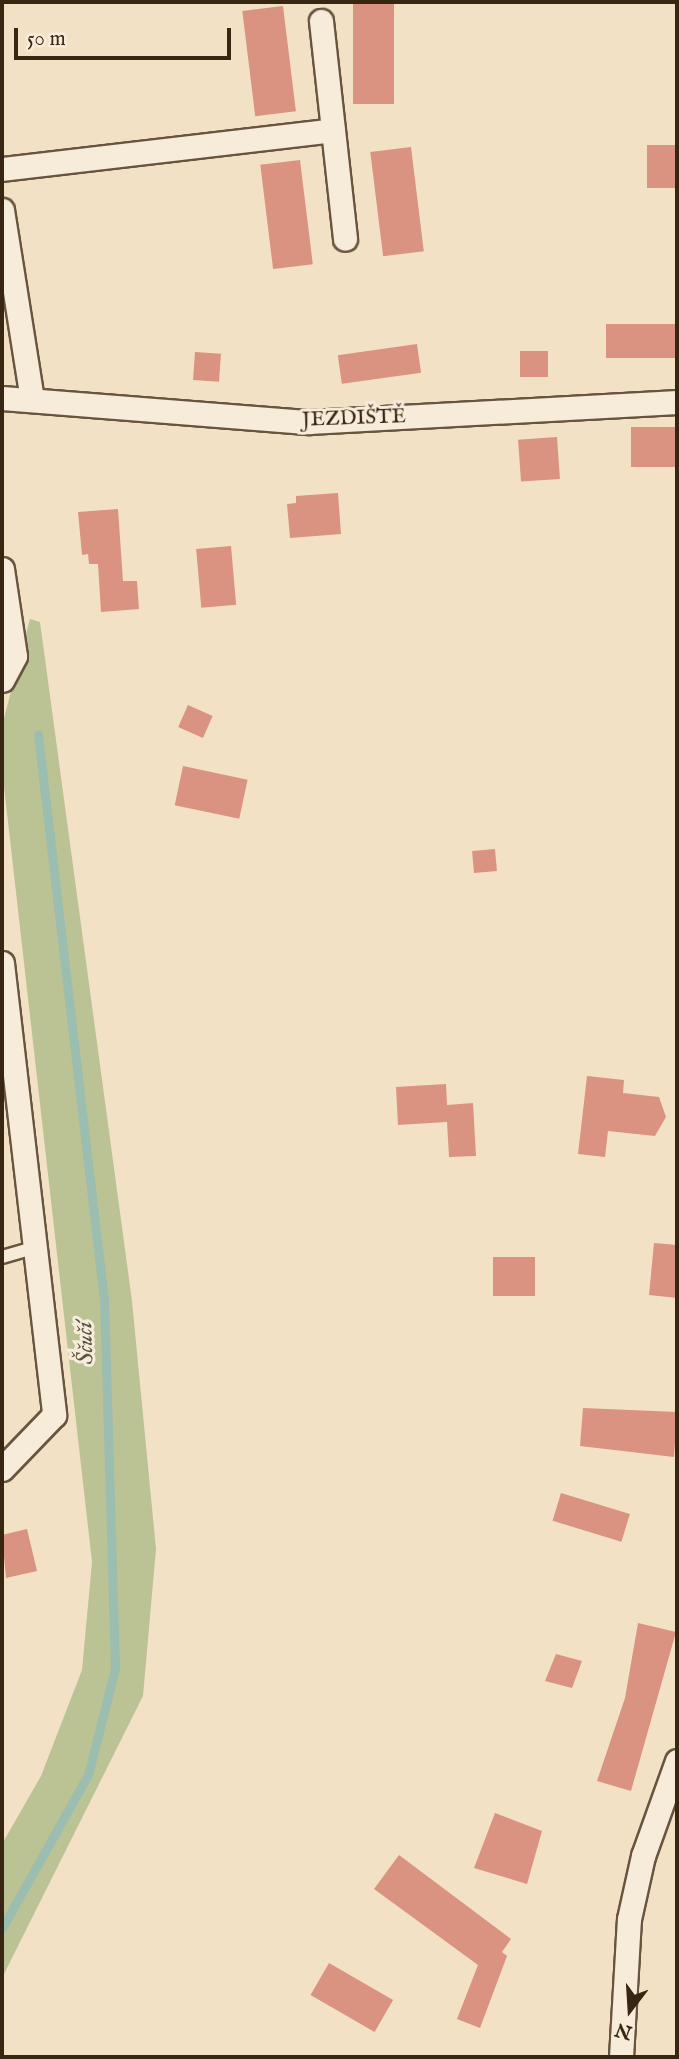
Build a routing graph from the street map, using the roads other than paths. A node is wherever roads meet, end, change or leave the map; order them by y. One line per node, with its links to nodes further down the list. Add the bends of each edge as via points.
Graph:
1 (321, 21): 2 (street)
2 (333, 130): 3 (street); 5 (street)
3 (2, 169)
4 (2, 210): 7 (street)
5 (345, 239)
6 (2, 398): 7 (street, JEZDIŠTĚ)
7 (32, 400): 8 (street, JEZDIŠTĚ, via 309,422)
8 (677, 402)
9 (2, 569): 10 (street, via 15,656)
10 (2, 680)
11 (2, 964): 12 (street)
12 (2, 971): 13 (street)
13 (30, 1249): 14 (lane); 15 (street, via 54,1415)
14 (2, 1257)
15 (2, 1469)
16 (677, 1761): 17 (street, via 643,1856 629,1919)
17 (621, 2057)

